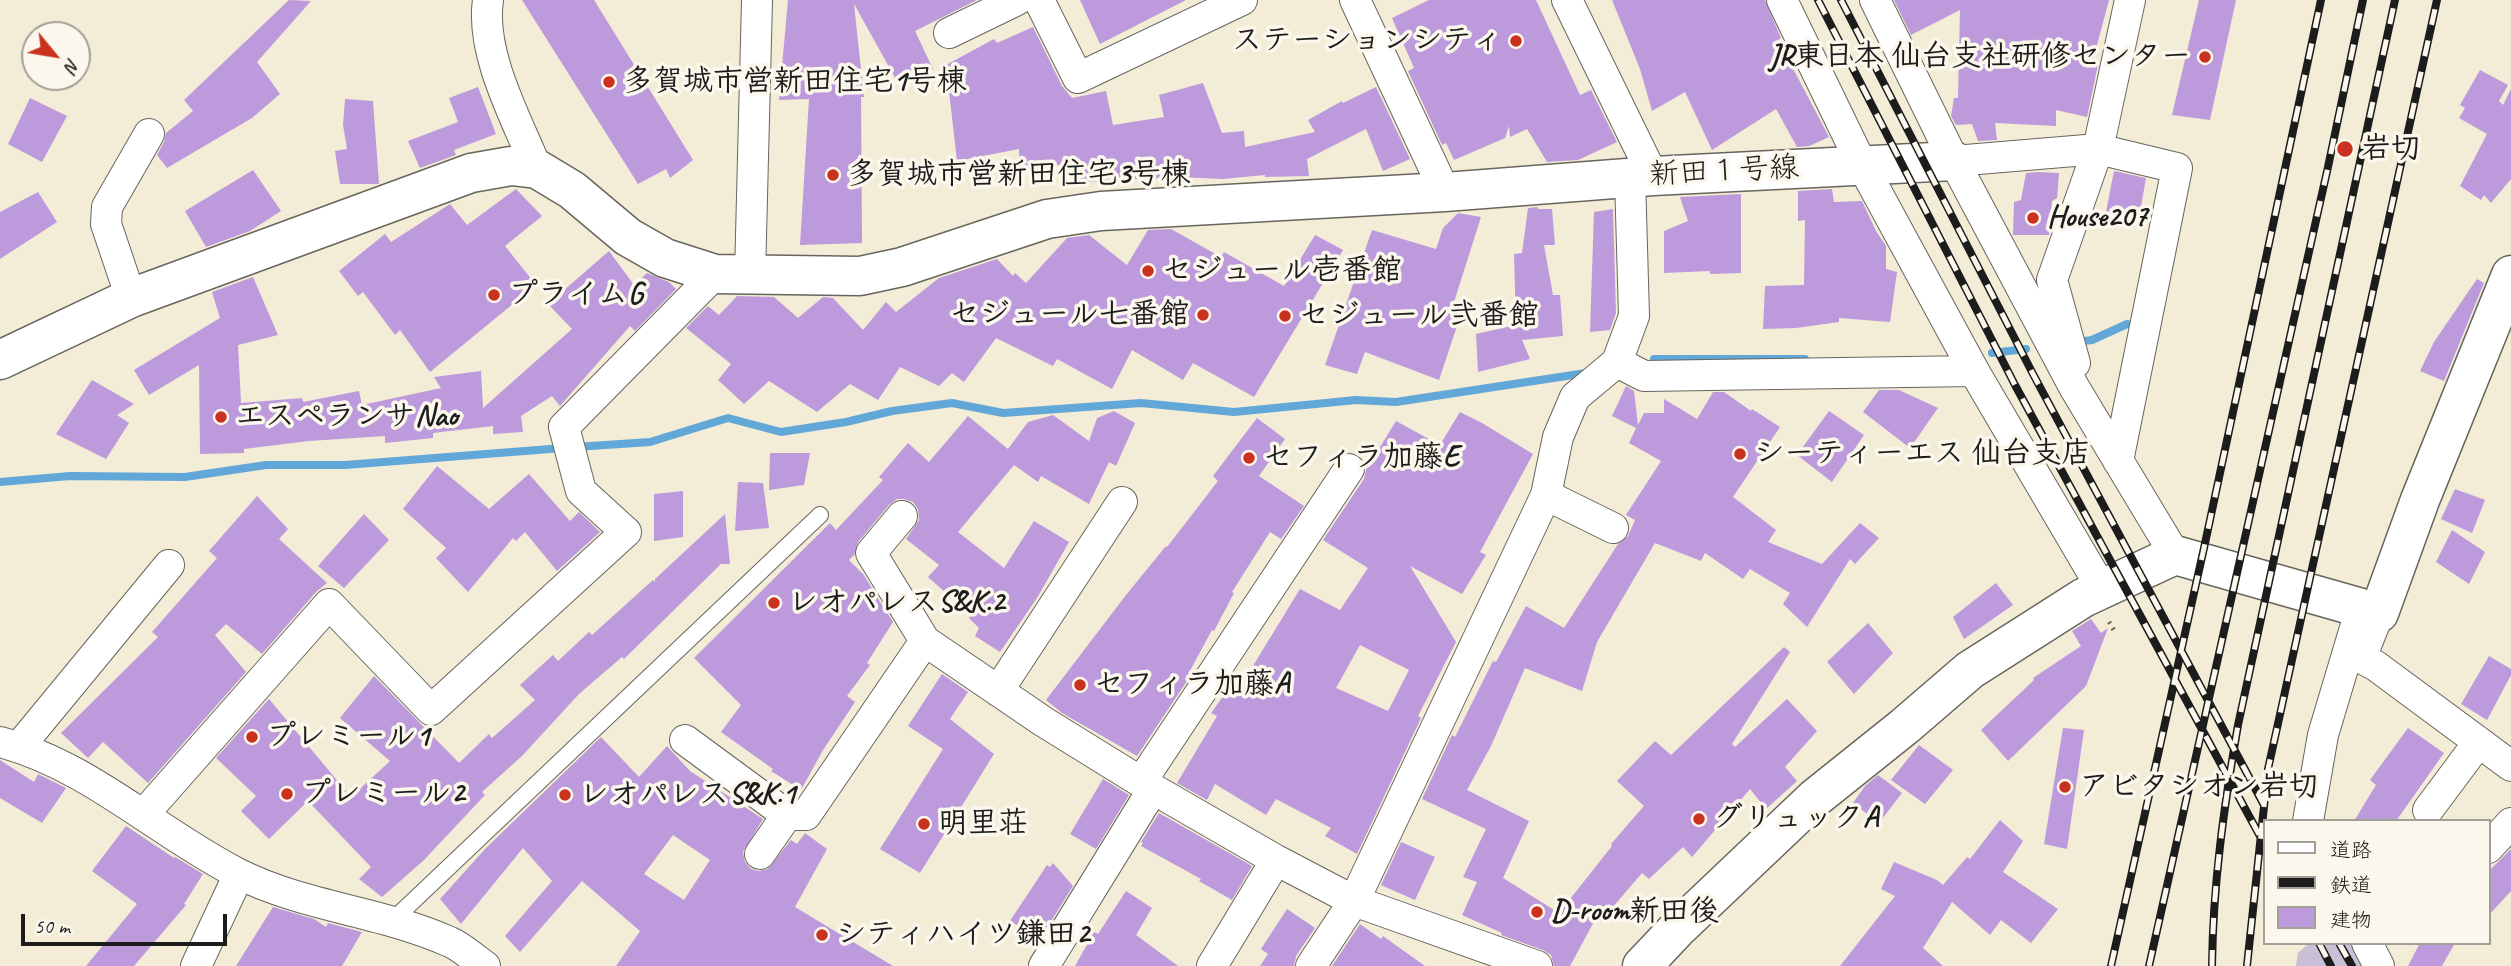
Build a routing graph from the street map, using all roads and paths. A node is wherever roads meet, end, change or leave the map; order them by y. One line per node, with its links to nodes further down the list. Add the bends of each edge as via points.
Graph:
1 (488, 0): 16 (street, via 486,18 498,74)
2 (757, 0): 19 (street)
3 (1017, 0): 11 (street)
4 (1039, 0): 5 (street, via 1078,78)
5 (1242, 0)
6 (1355, 0): 18 (street)
7 (1567, 0): 17 (street)
8 (1782, 0): 15 (street)
9 (1875, 0): 14 (street)
10 (2130, 0): 13 (street)
11 (949, 33)
12 (149, 134): 21 (street, via 107,207 106,224)
13 (2098, 149): 14 (street, 新田１号線); 25 (street, via 2052,280 2076,367); 26 (street, 新田１号線, via 2177,168)
14 (1954, 161): 15 (street, 新田１号線); 25 (street)
15 (1861, 165): 17 (street, 新田１号線); 24 (street)
16 (537, 169): 19 (street, 新田１号線, via 572,190 628,237 665,258); 21 (street, via 511,166 471,173)
17 (1641, 177): 18 (street, 新田１号線); 23 (street, via 1634,316)
18 (1445, 192): 19 (street, 新田１号線, via 1101,211 1047,219 902,267 860,276)
19 (732, 275): 45 (street, via 564,427 582,491 626,532 431,709 330,604)
20 (2511, 275): 36 (street)
21 (131, 298): 22 (street)
22 (0, 360)
23 (1617, 362): 24 (street, via 1644,376); 28 (street, via 1575,397 1558,437)
24 (1974, 371): 35 (street)
25 (2074, 387): 26 (street)
26 (2118, 461): 33 (street)
27 (1349, 469): 43 (street)
28 (1546, 495): 32 (street); 53 (street)
29 (1122, 502): 38 (street)
30 (820, 514): 54 (lane)
31 (902, 516): 37 (street, via 871,552)
32 (1613, 528)
33 (2175, 555): 35 (street); 36 (street)
34 (169, 565): 41 (street)
35 (2102, 589): 62 (street, via 1970,670 1815,798)
36 (2370, 610): 40 (street, via 2361,658); 47 (street, via 2323,735)
37 (925, 640): 38 (street); 46 (street, via 806,815)
38 (998, 691): 43 (street)
39 (685, 740): 46 (street)
40 (2478, 743): 42 (street); 44 (street)
41 (9, 744): 45 (street, via 67,769)
42 (2511, 766)
43 (1147, 786): 51 (street); 58 (street)
44 (2428, 810)
45 (143, 815): 52 (street)
46 (788, 815): 50 (street)
47 (2308, 819)
48 (2511, 823): 49 (street)
49 (2490, 846)
50 (760, 854)
51 (1276, 860): 53 (street); 59 (street)
52 (239, 874): 54 (street, via 310,901); 56 (street)
53 (1354, 901): 60 (street); 61 (street)
54 (392, 921): 57 (street, via 452,943)
55 (2368, 945): 63 (street)
56 (196, 966)
57 (485, 966)
58 (1044, 966)
59 (1212, 966)
60 (1311, 966)
61 (1538, 966)
62 (1642, 966)
63 (2379, 966)

